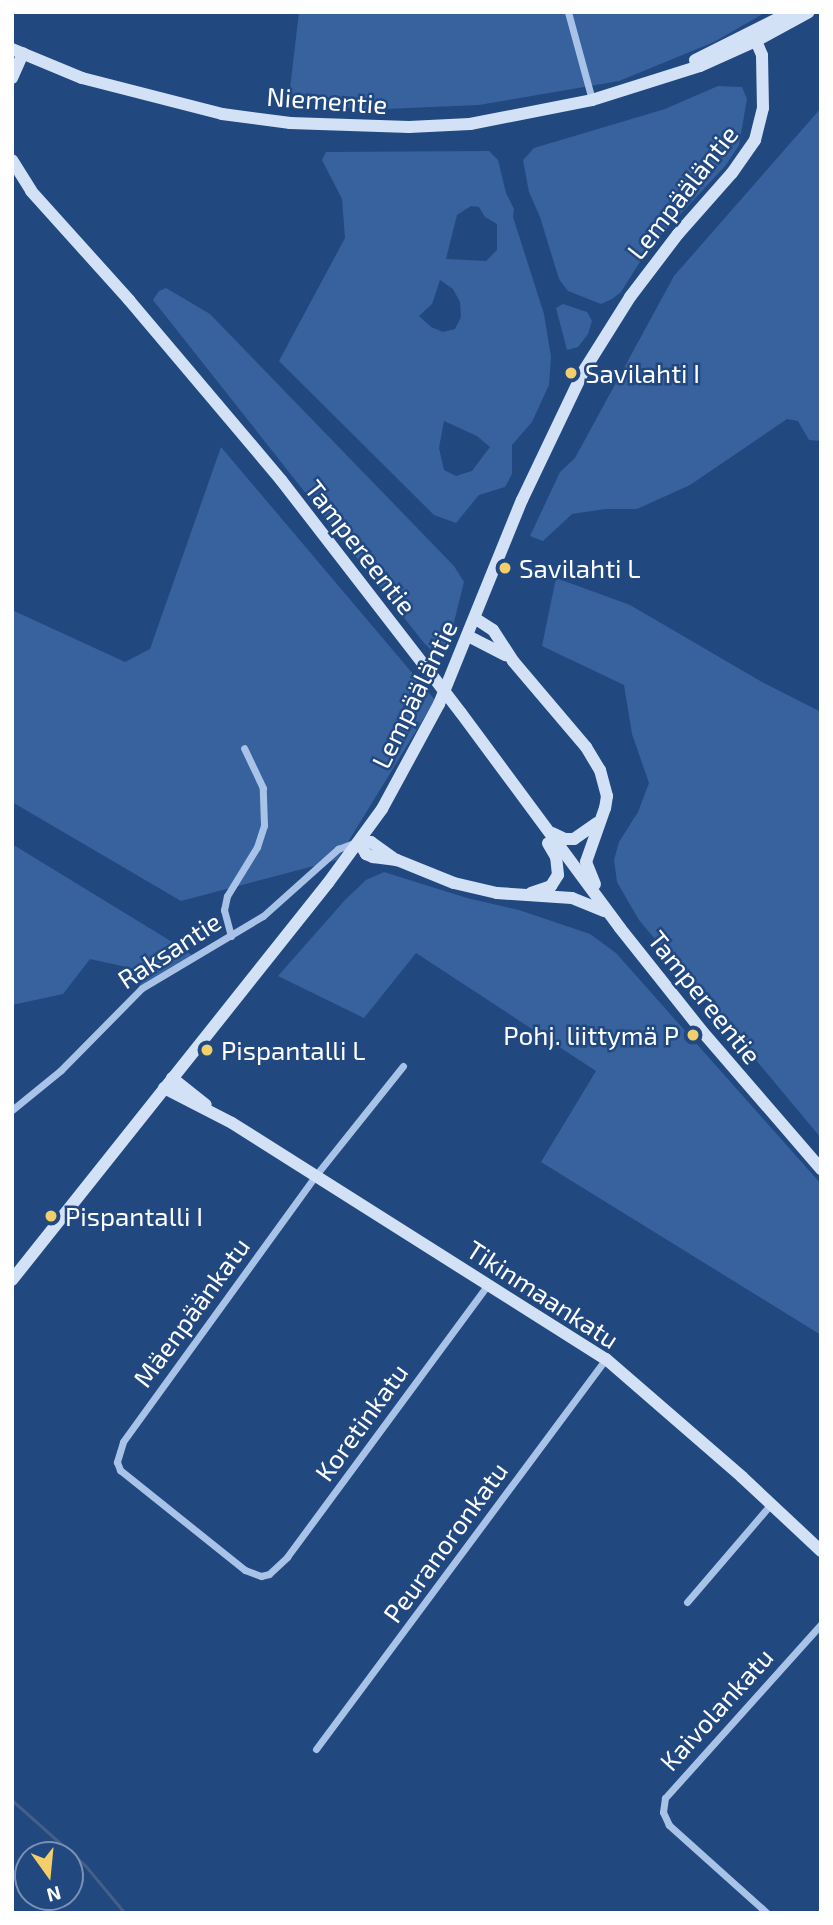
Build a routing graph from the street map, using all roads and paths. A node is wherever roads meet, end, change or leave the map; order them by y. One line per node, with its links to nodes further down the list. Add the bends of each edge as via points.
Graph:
1 (568, 12): 7 (street)
2 (791, 12): 4 (main road)
3 (809, 12): 4 (main road)
4 (750, 41): 7 (main road, Niementie, via 701,66); 9 (main road, Lempääläntie, via 762,55 763,108 755,140 630,297 583,372 542,454)
5 (15, 51): 6 (main road); 7 (main road, Niementie, via 82,78 153,98 222,114 290,122 409,127 470,124)
6 (12, 78)
7 (592, 100)
8 (12, 160): 13 (main road, Tampereentie, bridge, via 31,191 130,300 281,480)
9 (475, 619): 10 (main road, Lempääläntie); 11 (main road, via 493,630)
10 (468, 636): 11 (main road); 16 (main road, Lempääläntie, via 412,758)
11 (513, 660): 14 (main road, via 594,759 607,796)
12 (244, 748): 20 (street, via 263,788 264,825 257,847 227,896)
13 (519, 793): 15 (main road, Tampereentie); 17 (main road, via 559,869 551,886)
14 (601, 819): 15 (main road, via 574,839 559,837); 19 (main road, via 586,862)
15 (544, 826): 18 (main road, Tampereentie)
16 (359, 842): 17 (main road, via 373,857 397,860 454,883); 20 (street, Raksantie, via 338,849 283,901); 22 (main road, Lempääläntie)
17 (513, 895): 18 (main road, via 581,900)
18 (610, 915): 19 (main road, Tampereentie)
19 (620, 928): 24 (main road, Tampereentie)
20 (231, 936): 23 (street, Raksantie, via 126,1000 61,1070)
21 (403, 1066): 25 (street, Mäenpäänkatu)
22 (168, 1083): 25 (main road, Tikinmaankatu); 26 (main road, Lempääläntie)
23 (12, 1110)
24 (821, 1169)
25 (316, 1175): 27 (main road, Tikinmaankatu); 31 (street, Mäenpäänkatu, via 122,1442 117,1462 127,1477 245,1570)
26 (12, 1280)
27 (488, 1284): 28 (main road, Tikinmaankatu); 31 (street, Koretinkatu, via 288,1557 278,1569)
28 (606, 1359): 29 (main road, Tikinmaankatu); 34 (street, Peuranoronkatu)
29 (771, 1504): 30 (main road, Tikinmaankatu); 32 (street)
30 (821, 1551)
31 (261, 1576)
32 (687, 1602)
33 (821, 1624): 35 (street, Kaivolankatu, via 665,1798 663,1812 669,1825)
34 (316, 1749)
35 (767, 1913)

